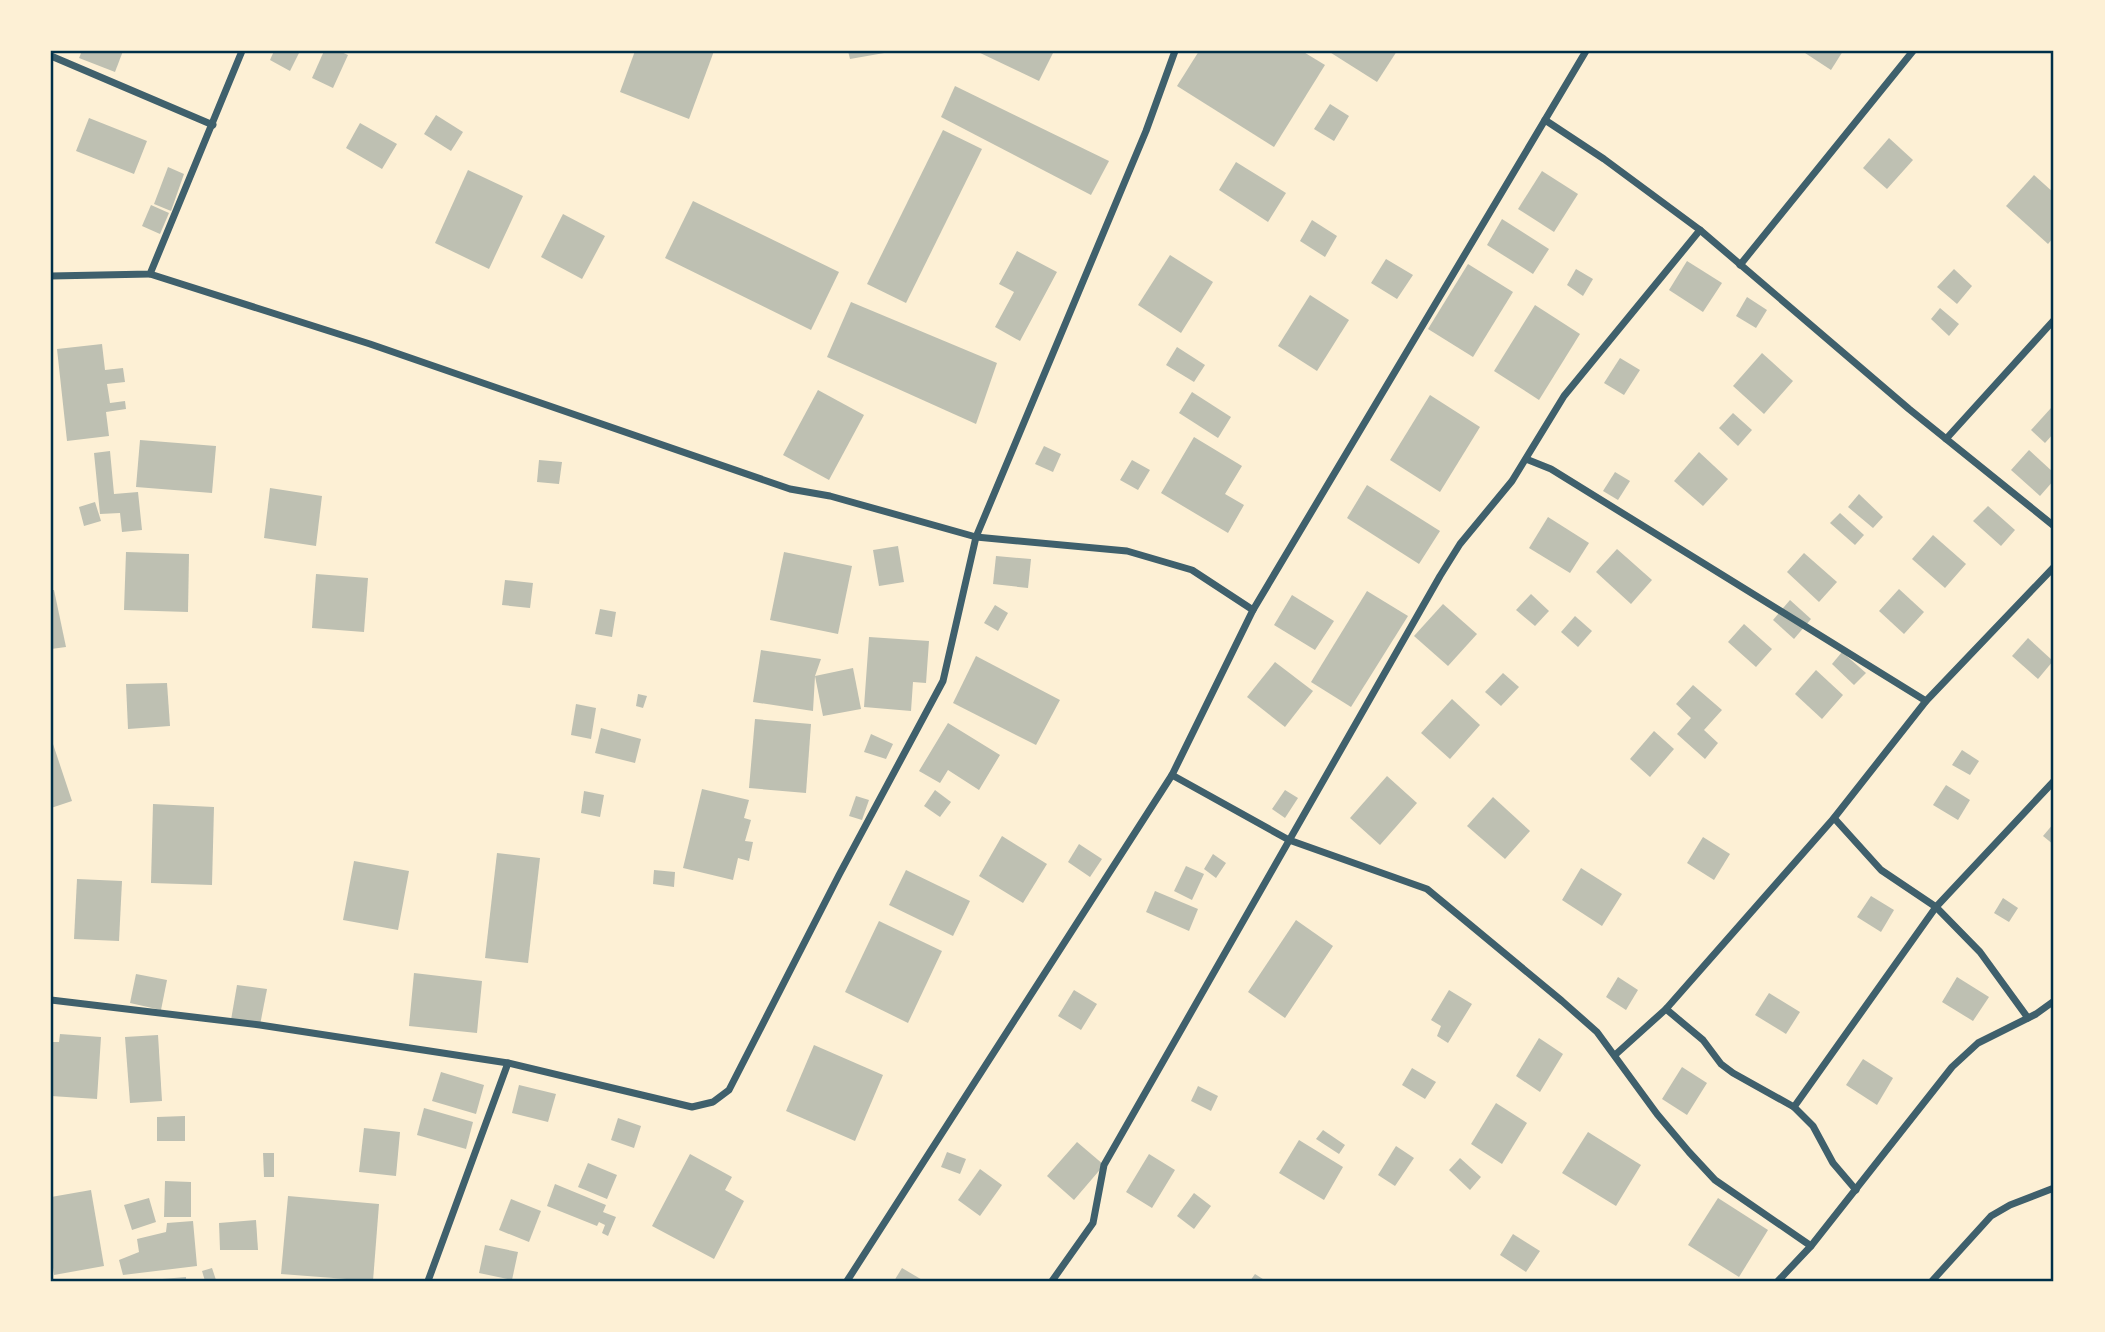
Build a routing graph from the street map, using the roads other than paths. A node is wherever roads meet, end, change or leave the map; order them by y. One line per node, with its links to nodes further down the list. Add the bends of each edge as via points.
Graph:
1 (242, 51): 7 (street)
2 (1175, 51): 16 (street)
3 (1586, 51): 6 (street)
4 (1913, 51): 9 (street)
5 (51, 57): 7 (street)
6 (1545, 120): 8 (street); 18 (street)
7 (213, 125): 10 (street)
8 (1700, 230): 9 (street); 14 (street, via 1564,396)
9 (1740, 265): 13 (street)
10 (150, 274): 11 (street); 16 (street, via 370,344 790,489)
11 (51, 276)
12 (2054, 320): 13 (street)
13 (1946, 439): 15 (street)
14 (1526, 459): 19 (street, via 1551,469); 23 (street, via 1454,555)
15 (2054, 526)
16 (976, 537): 18 (street, via 1127,551 1192,570); 30 (street, via 943,681 729,1090 713,1102 692,1107)
17 (2054, 567): 19 (street)
18 (1253, 610): 20 (street)
19 (1926, 701): 22 (street)
20 (1172, 775): 23 (street); 36 (street)
21 (2054, 782): 24 (street)
22 (1834, 818): 24 (street, via 1881,870); 27 (street)
23 (1289, 840): 29 (street, via 1427,889 1562,1001); 37 (street, via 1104,1165 1093,1223)
24 (1936, 907): 28 (street, via 1980,952); 31 (street)
25 (51, 1000): 30 (street, via 260,1025)
26 (2054, 1001): 28 (street)
27 (1666, 1009): 29 (street); 31 (street, via 1703,1040 1721,1064)
28 (2028, 1018): 33 (street, via 1978,1044 1952,1067)
29 (1615, 1055): 34 (street, via 1657,1114 1715,1180)
30 (509, 1063): 35 (street)
31 (1794, 1107): 33 (street, via 1813,1126 1833,1163)
32 (2054, 1188): 39 (street, via 1991,1216)
33 (1856, 1190): 34 (street)
34 (1811, 1246): 38 (street)
35 (428, 1281)
36 (847, 1281)
37 (1052, 1281)
38 (1779, 1281)
39 (1932, 1281)

